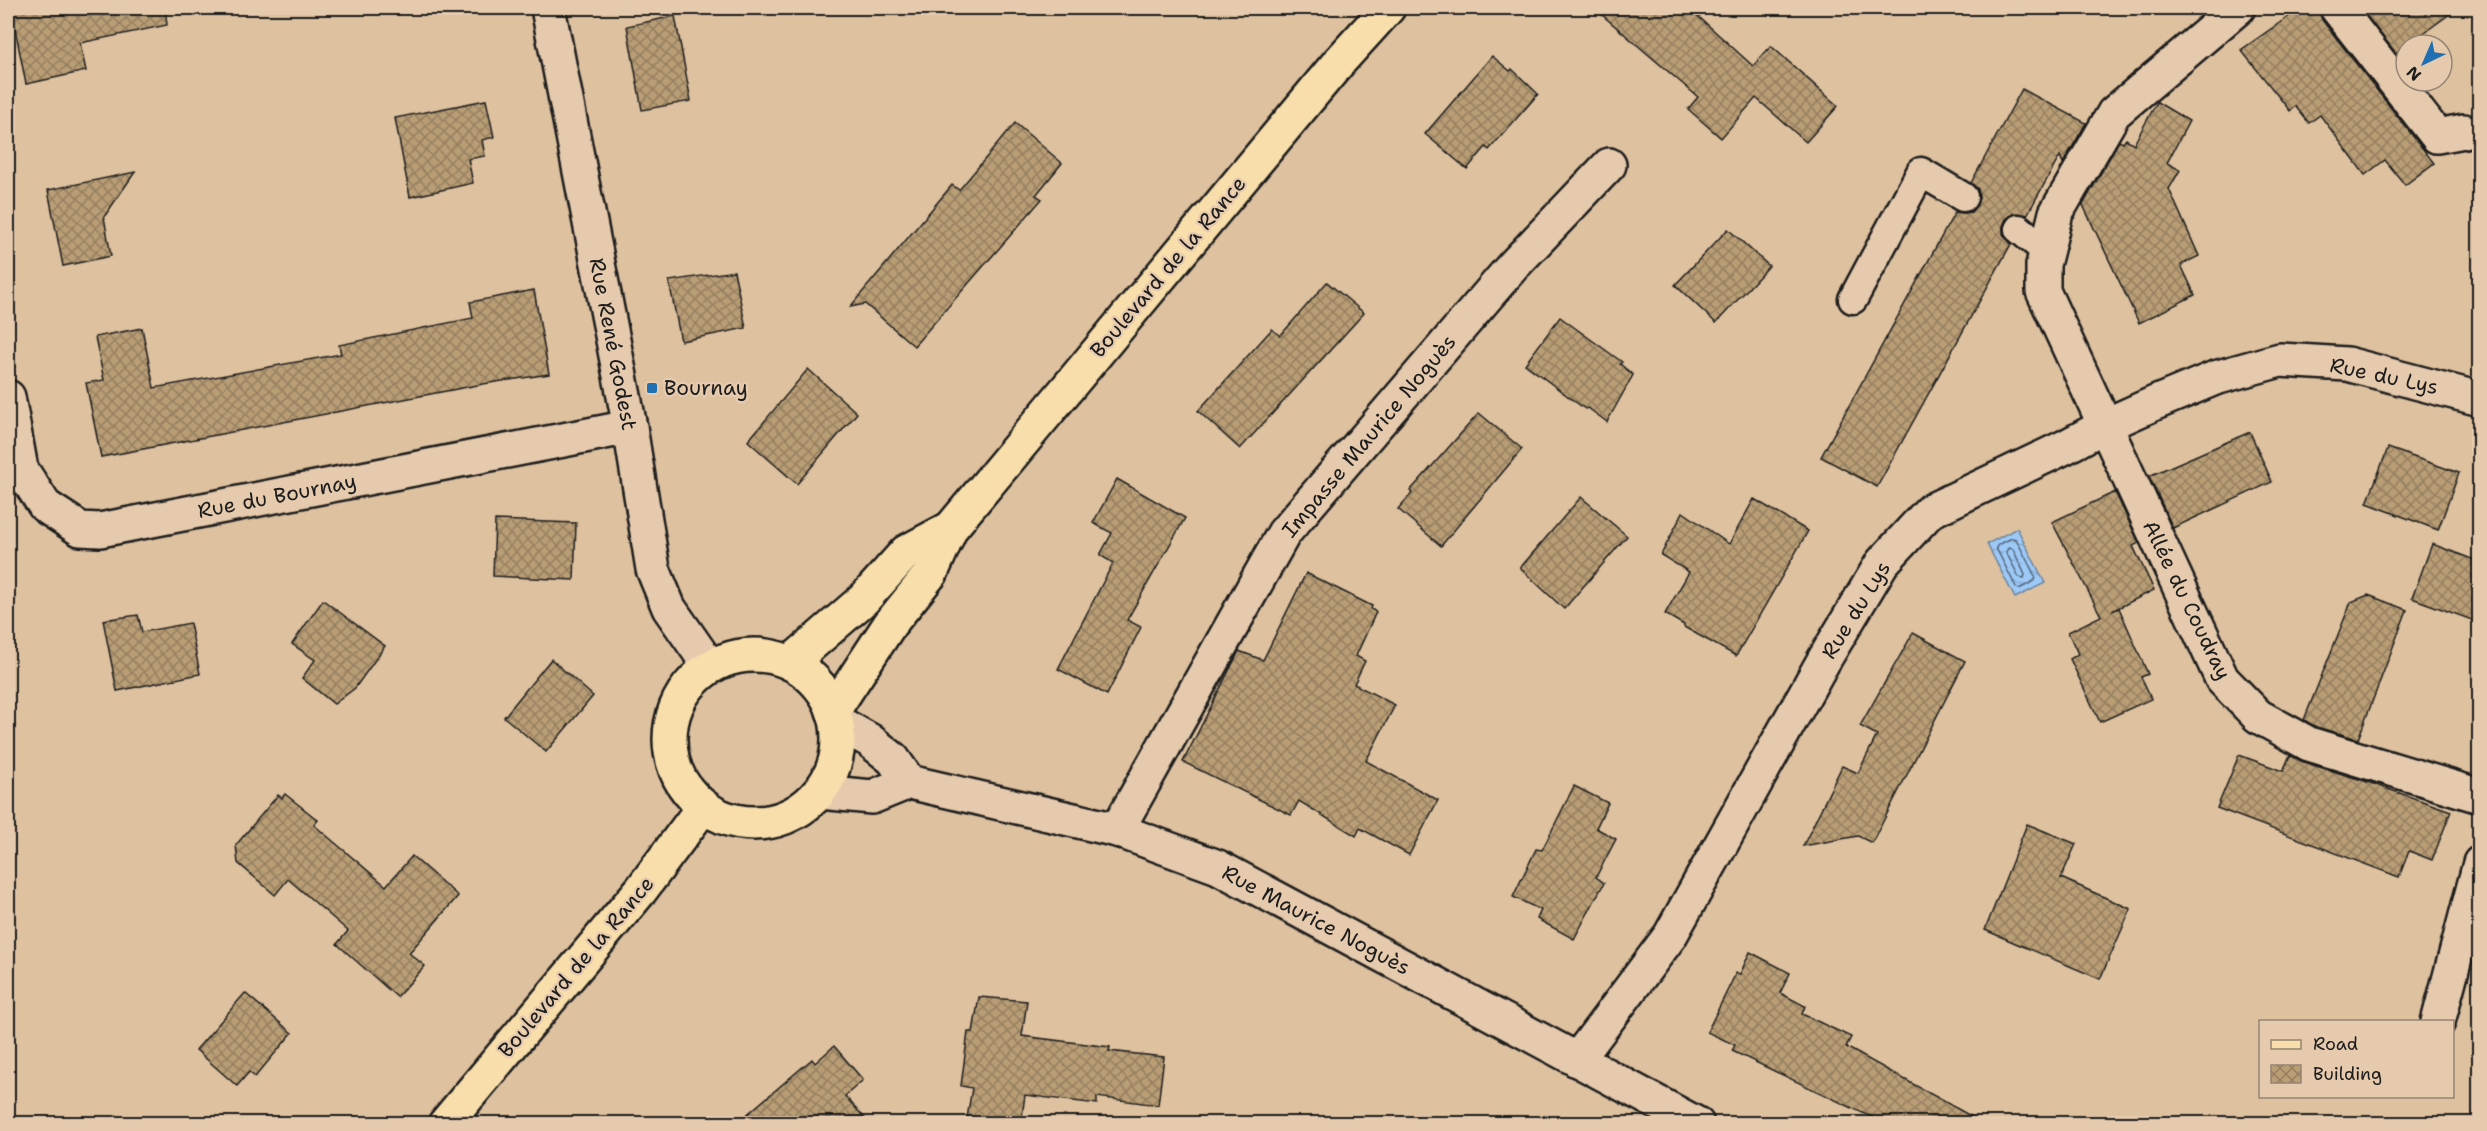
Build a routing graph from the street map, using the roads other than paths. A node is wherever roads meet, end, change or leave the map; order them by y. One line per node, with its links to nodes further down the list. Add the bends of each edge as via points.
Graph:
1 (548, 8): 14 (street, Rue René Godest)
2 (1388, 8): 15 (main road, Boulevard de la Rance)
3 (2238, 8): 9 (street, Allée du Coudray, via 2114,113 2056,213)
4 (2337, 8): 5 (street, via 2437,136)
5 (2464, 130)
6 (1609, 165): 23 (street, Impasse Maurice Noguès, via 1520,258 1284,533)
7 (1963, 197): 10 (lane, via 1921,172)
8 (2019, 229): 9 (lane)
9 (2046, 251): 13 (street, Allée du Coudray, via 2043,291)
10 (1853, 298)
11 (8, 397): 14 (street, Rue du Bournay, via 21,470 45,506 80,529 100,530)
12 (2480, 399): 13 (street, Rue du Lys, via 2347,364 2280,360 2215,378)
13 (2104, 426): 21 (street, Allée du Coudray, via 2222,679 2258,716 2309,744); 26 (street, Rue du Lys, via 1930,511 1882,563 1670,936)
14 (630, 427): 17 (street, Rue René Godest, via 653,569 669,609)
15 (951, 528): 16 (main road, Boulevard de la Rance, via 906,552 864,599); 18 (main road, Boulevard de la Rance, via 931,573 890,624)
16 (790, 663): 17 (main road, via 763,655 735,656); 18 (main road, via 815,681 829,700)
17 (710, 667): 22 (main road, via 684,692 675,708 669,734 672,762 684,787)
18 (835, 717): 19 (street, via 893,759); 20 (main road, via 838,747 833,770)
19 (909, 782): 20 (street, via 872,797); 23 (street, Rue Maurice Noguès)
20 (820, 792): 22 (main road, via 801,810 777,821 752,824 726,819)
21 (2480, 796)
22 (703, 807): 27 (main road, Boulevard de la Rance, via 641,890)
23 (1117, 830): 26 (street, Rue Maurice Noguès, via 1218,867)
24 (2480, 863): 25 (street)
25 (2439, 1020)
26 (1577, 1059): 28 (street, Rue Maurice Noguès)
27 (446, 1124)
28 (1697, 1124)

